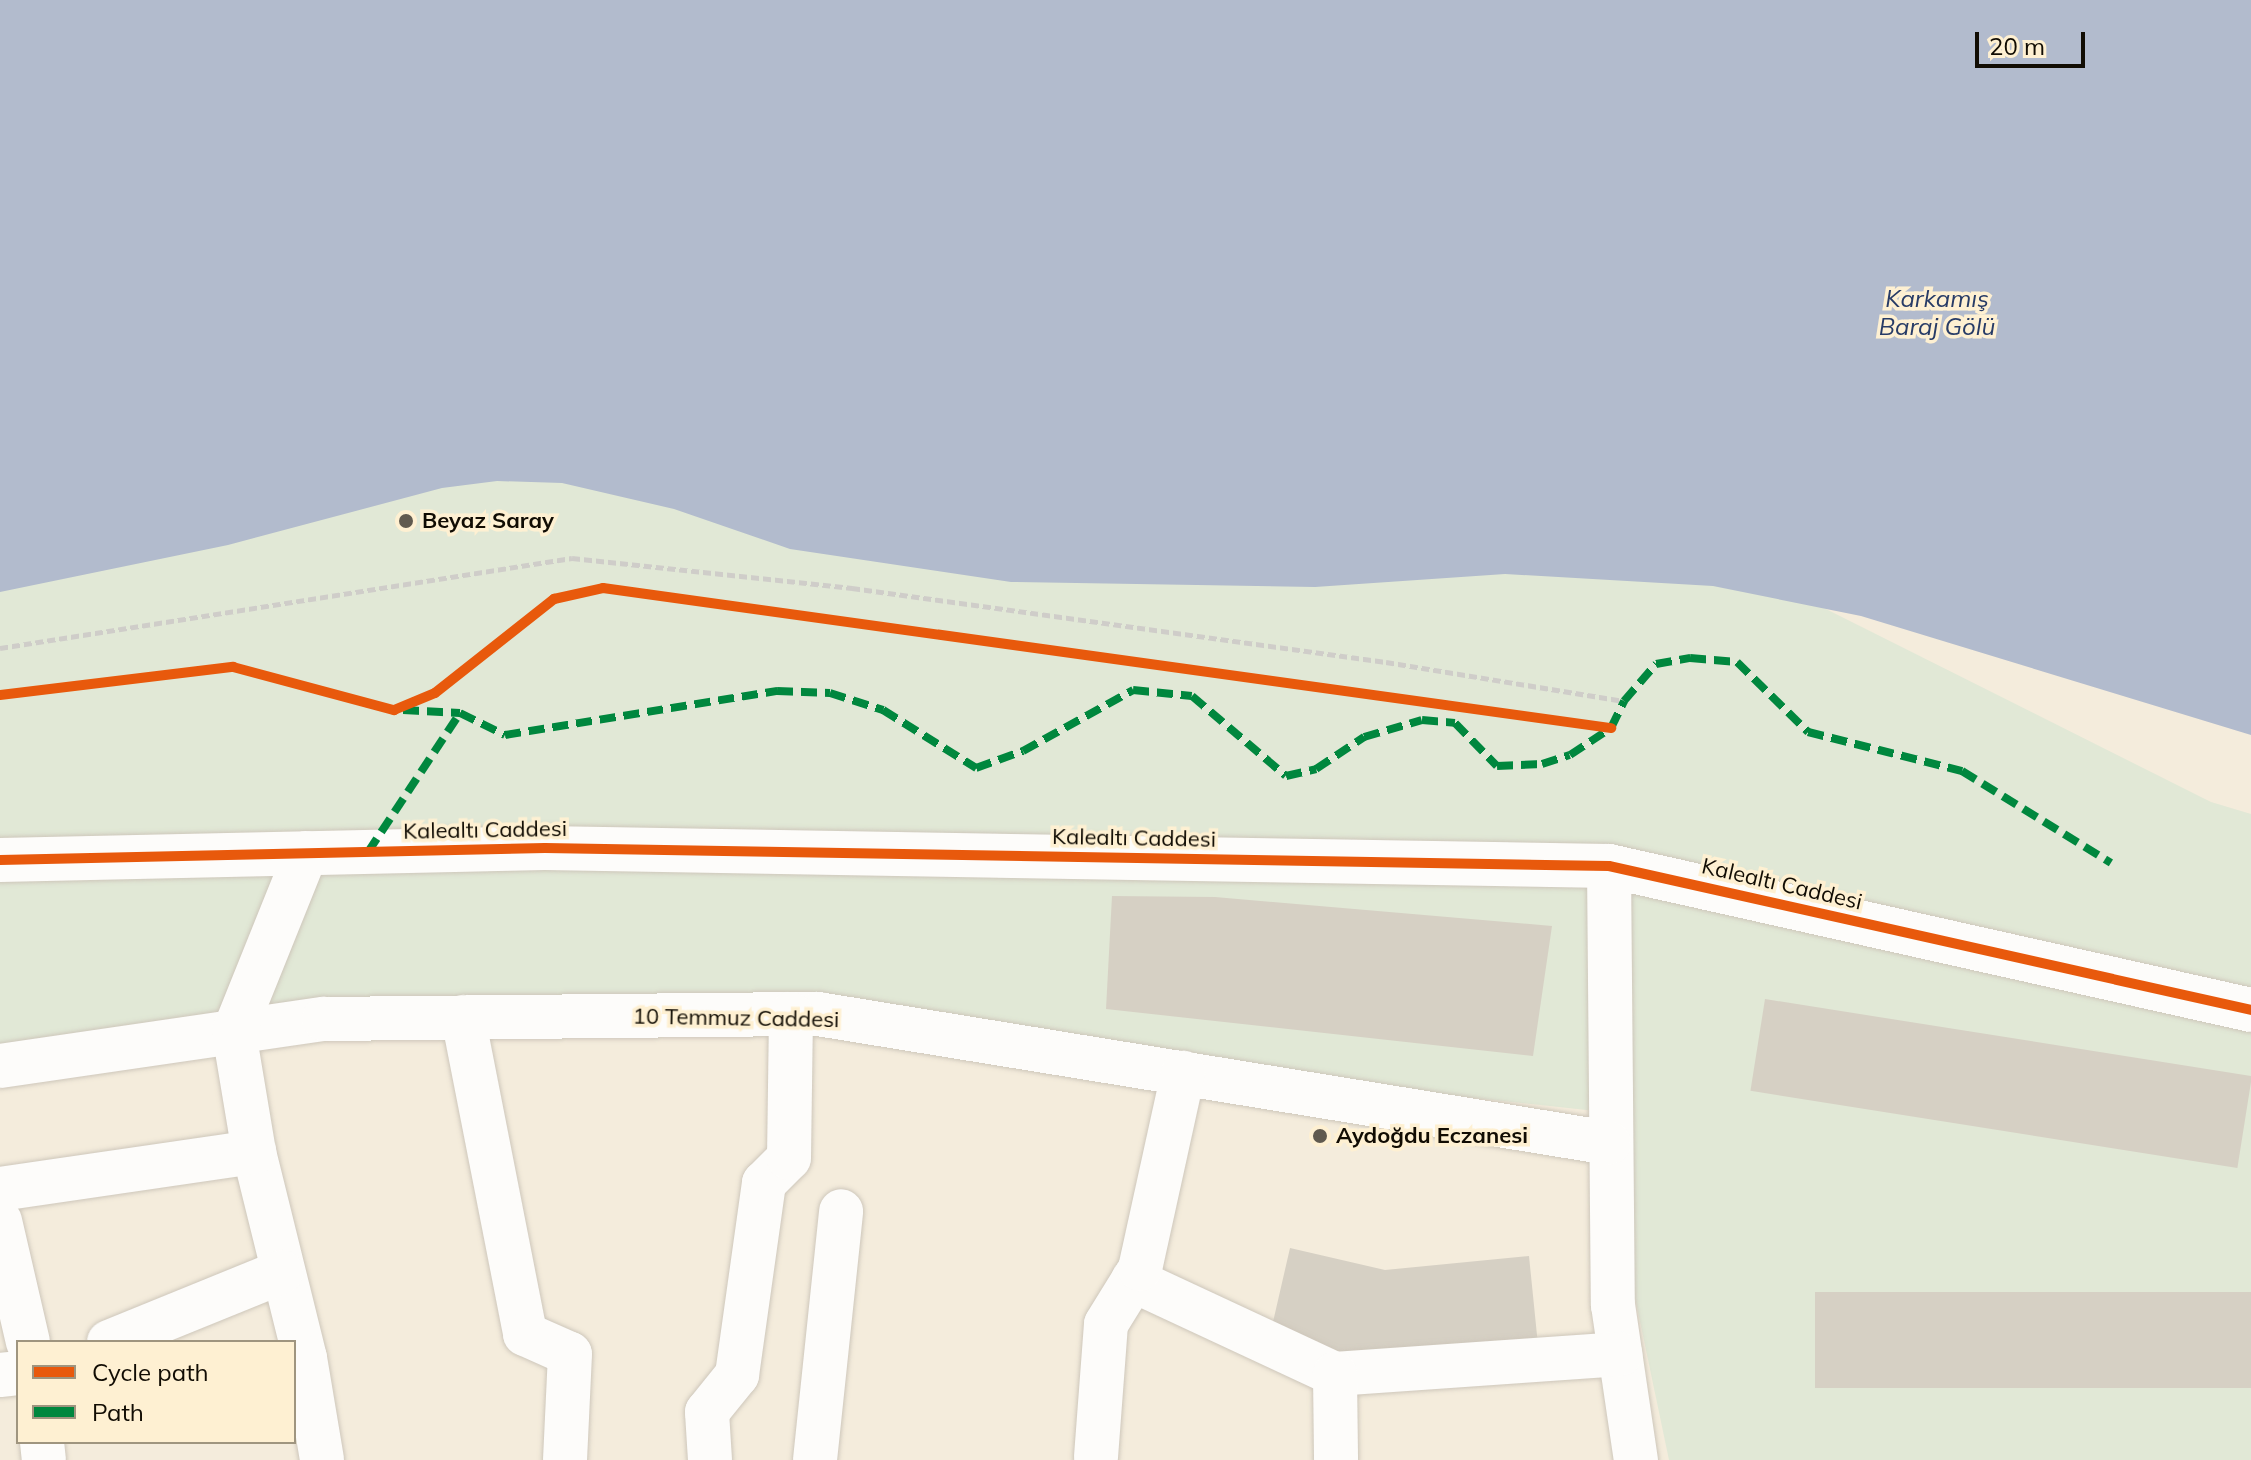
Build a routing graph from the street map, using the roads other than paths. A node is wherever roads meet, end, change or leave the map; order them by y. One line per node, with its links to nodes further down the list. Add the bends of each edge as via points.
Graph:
1 (306, 853): 2 (street, Kalealtı Caddesi); 3 (street, Kalealtı Caddesi, via 545,848); 7 (street)
2 (0, 860)
3 (1609, 866): 4 (street, Kalealtı Caddesi); 10 (street)
4 (2251, 1010)
5 (791, 1014): 6 (street, 10 Temmuz Caddesi); 9 (street, 10 Temmuz Caddesi, via 818,1014); 24 (street, via 789,1158 764,1183 737,1375 707,1412)
6 (463, 1017): 7 (street, 10 Temmuz Caddesi, via 324,1019); 23 (street, via 525,1334 570,1354)
7 (234, 1032): 8 (street, 10 Temmuz Caddesi); 11 (street)
8 (0, 1066)
9 (1183, 1073): 10 (street, 10 Temmuz Caddesi); 16 (street)
10 (1609, 1143): 19 (street, via 1613,1305)
11 (254, 1152): 12 (street); 15 (street)
12 (0, 1189)
13 (841, 1211): 25 (street)
14 (0, 1221): 17 (street)
15 (281, 1272): 18 (street); 22 (street, via 305,1358)
16 (1133, 1280): 20 (street); 21 (street, via 1106,1324)
17 (28, 1340)
18 (114, 1340)
19 (1620, 1354): 20 (street); 27 (street)
20 (1335, 1374): 26 (street)
21 (1096, 1457)
22 (322, 1460)
23 (565, 1460)
24 (710, 1460)
25 (815, 1460)
26 (1336, 1460)
27 (1636, 1460)

